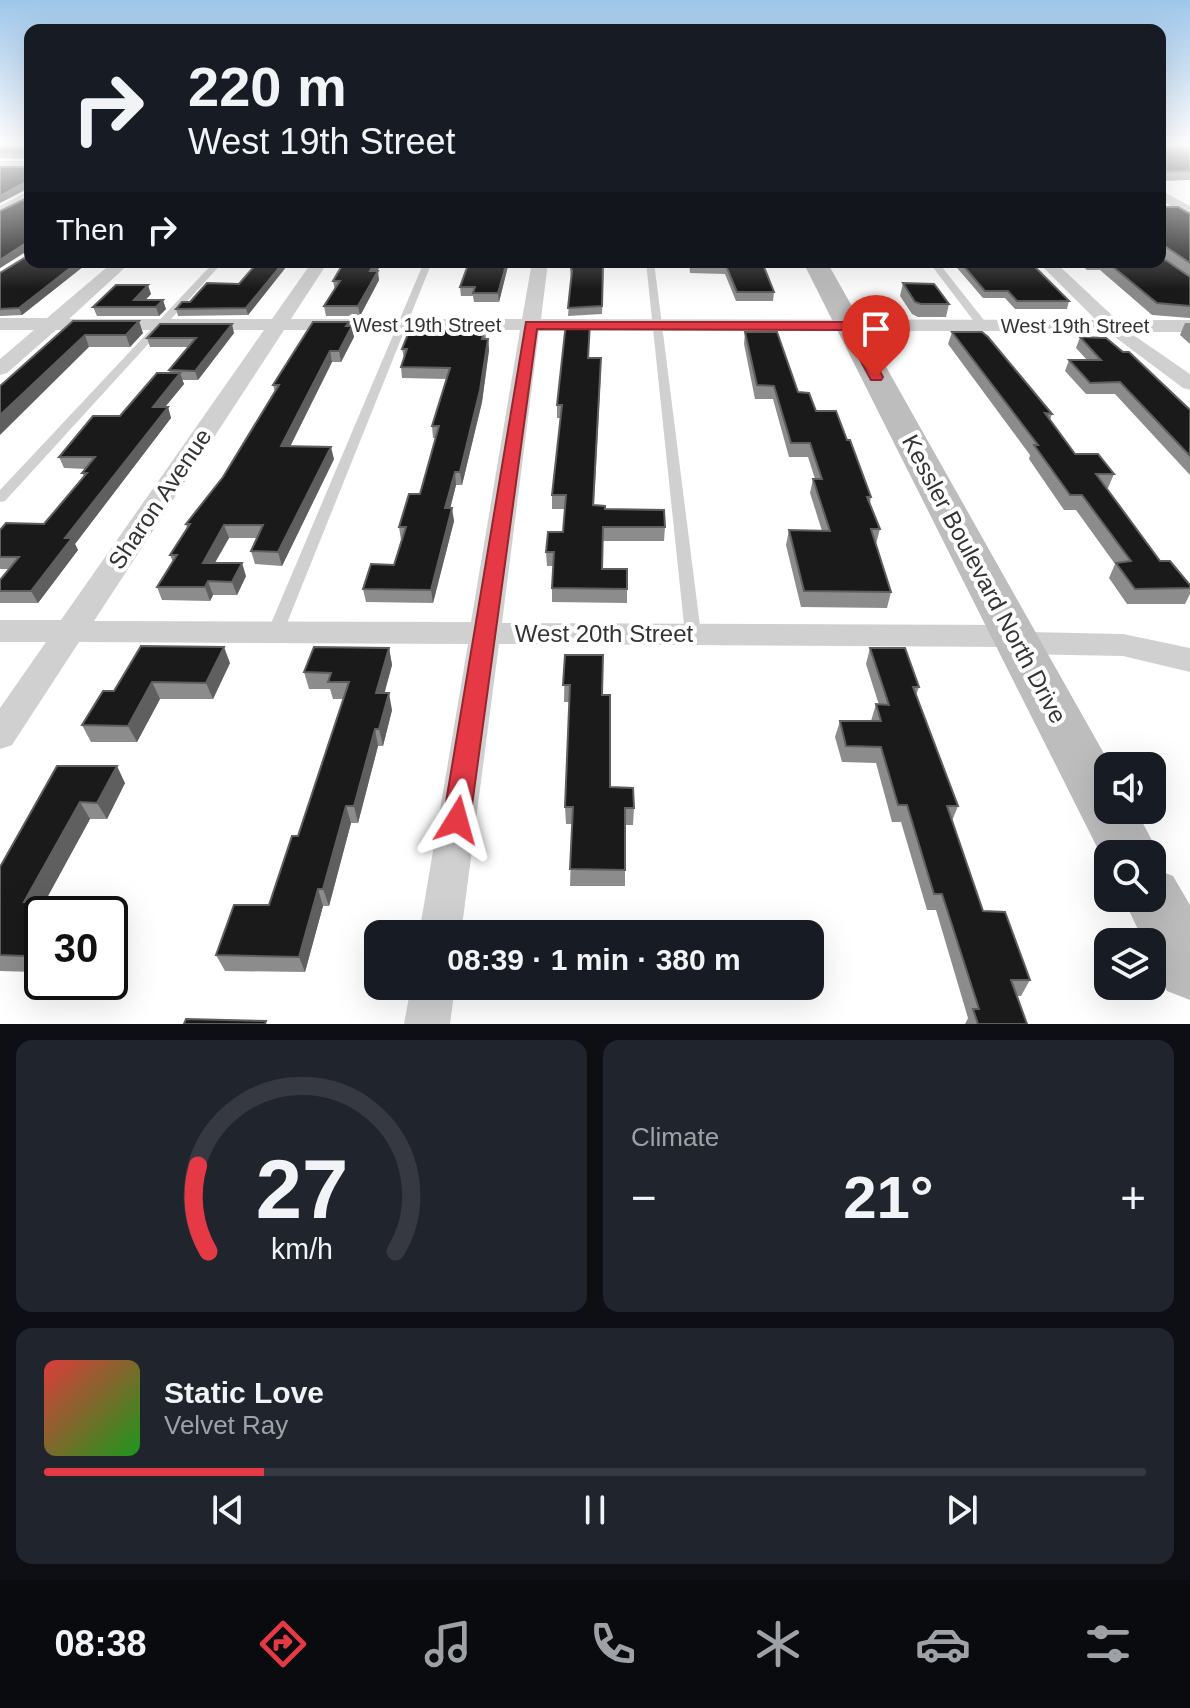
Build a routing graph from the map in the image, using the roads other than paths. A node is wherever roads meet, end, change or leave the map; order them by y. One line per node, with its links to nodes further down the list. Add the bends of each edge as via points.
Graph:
1 (1166, 195): 4 (street)
2 (24, 198): 3 (street)
3 (0, 212)
4 (1190, 212)
5 (116, 268): 15 (street)
6 (213, 268): 16 (lane)
7 (316, 268): 17 (street, Sharon Avenue)
8 (426, 268): 18 (lane)
9 (539, 268): 19 (street)
10 (651, 268): 20 (lane)
11 (818, 268): 21 (main road, Kessler Boulevard North Drive)
12 (938, 268): 22 (lane)
13 (1052, 268): 23 (street)
14 (0, 324): 15 (street, West 19th Street)
15 (51, 324): 16 (street, West 19th Street); 25 (street)
16 (161, 324): 17 (street, West 19th Street); 27 (lane)
17 (278, 325): 18 (street, West 19th Street); 29 (street, Sharon Avenue)
18 (402, 325): 19 (street, West 19th Street); 30 (lane)
19 (531, 325): 20 (street, West 19th Street); 31 (street)
20 (656, 325): 21 (street, West 19th Street); 32 (lane)
21 (848, 326): 22 (street, West 19th Street); 33 (main road, Kessler Boulevard North Drive)
22 (983, 326): 23 (street, West 19th Street)
23 (1113, 326): 24 (street, West 19th Street); 26 (street)
24 (1190, 326)
25 (0, 369)
26 (1190, 384)
27 (0, 498)
28 (0, 631): 29 (street, West 20th Street)
29 (70, 632): 30 (street, West 20th Street); 35 (street, Sharon Avenue)
30 (275, 633): 31 (street, West 20th Street)
31 (484, 633): 32 (street, West 20th Street); 38 (street)
32 (693, 634): 33 (street, West 20th Street)
33 (1017, 639): 34 (street, West 20th Street, via 1123,645); 36 (main road, Kessler Boulevard North Drive)
34 (1190, 660)
35 (0, 735)
36 (1123, 840)
37 (1160, 912): 39 (main road)
38 (442, 920)
39 (1190, 968)
40 (431, 1000): 41 (street)
41 (427, 1024)

